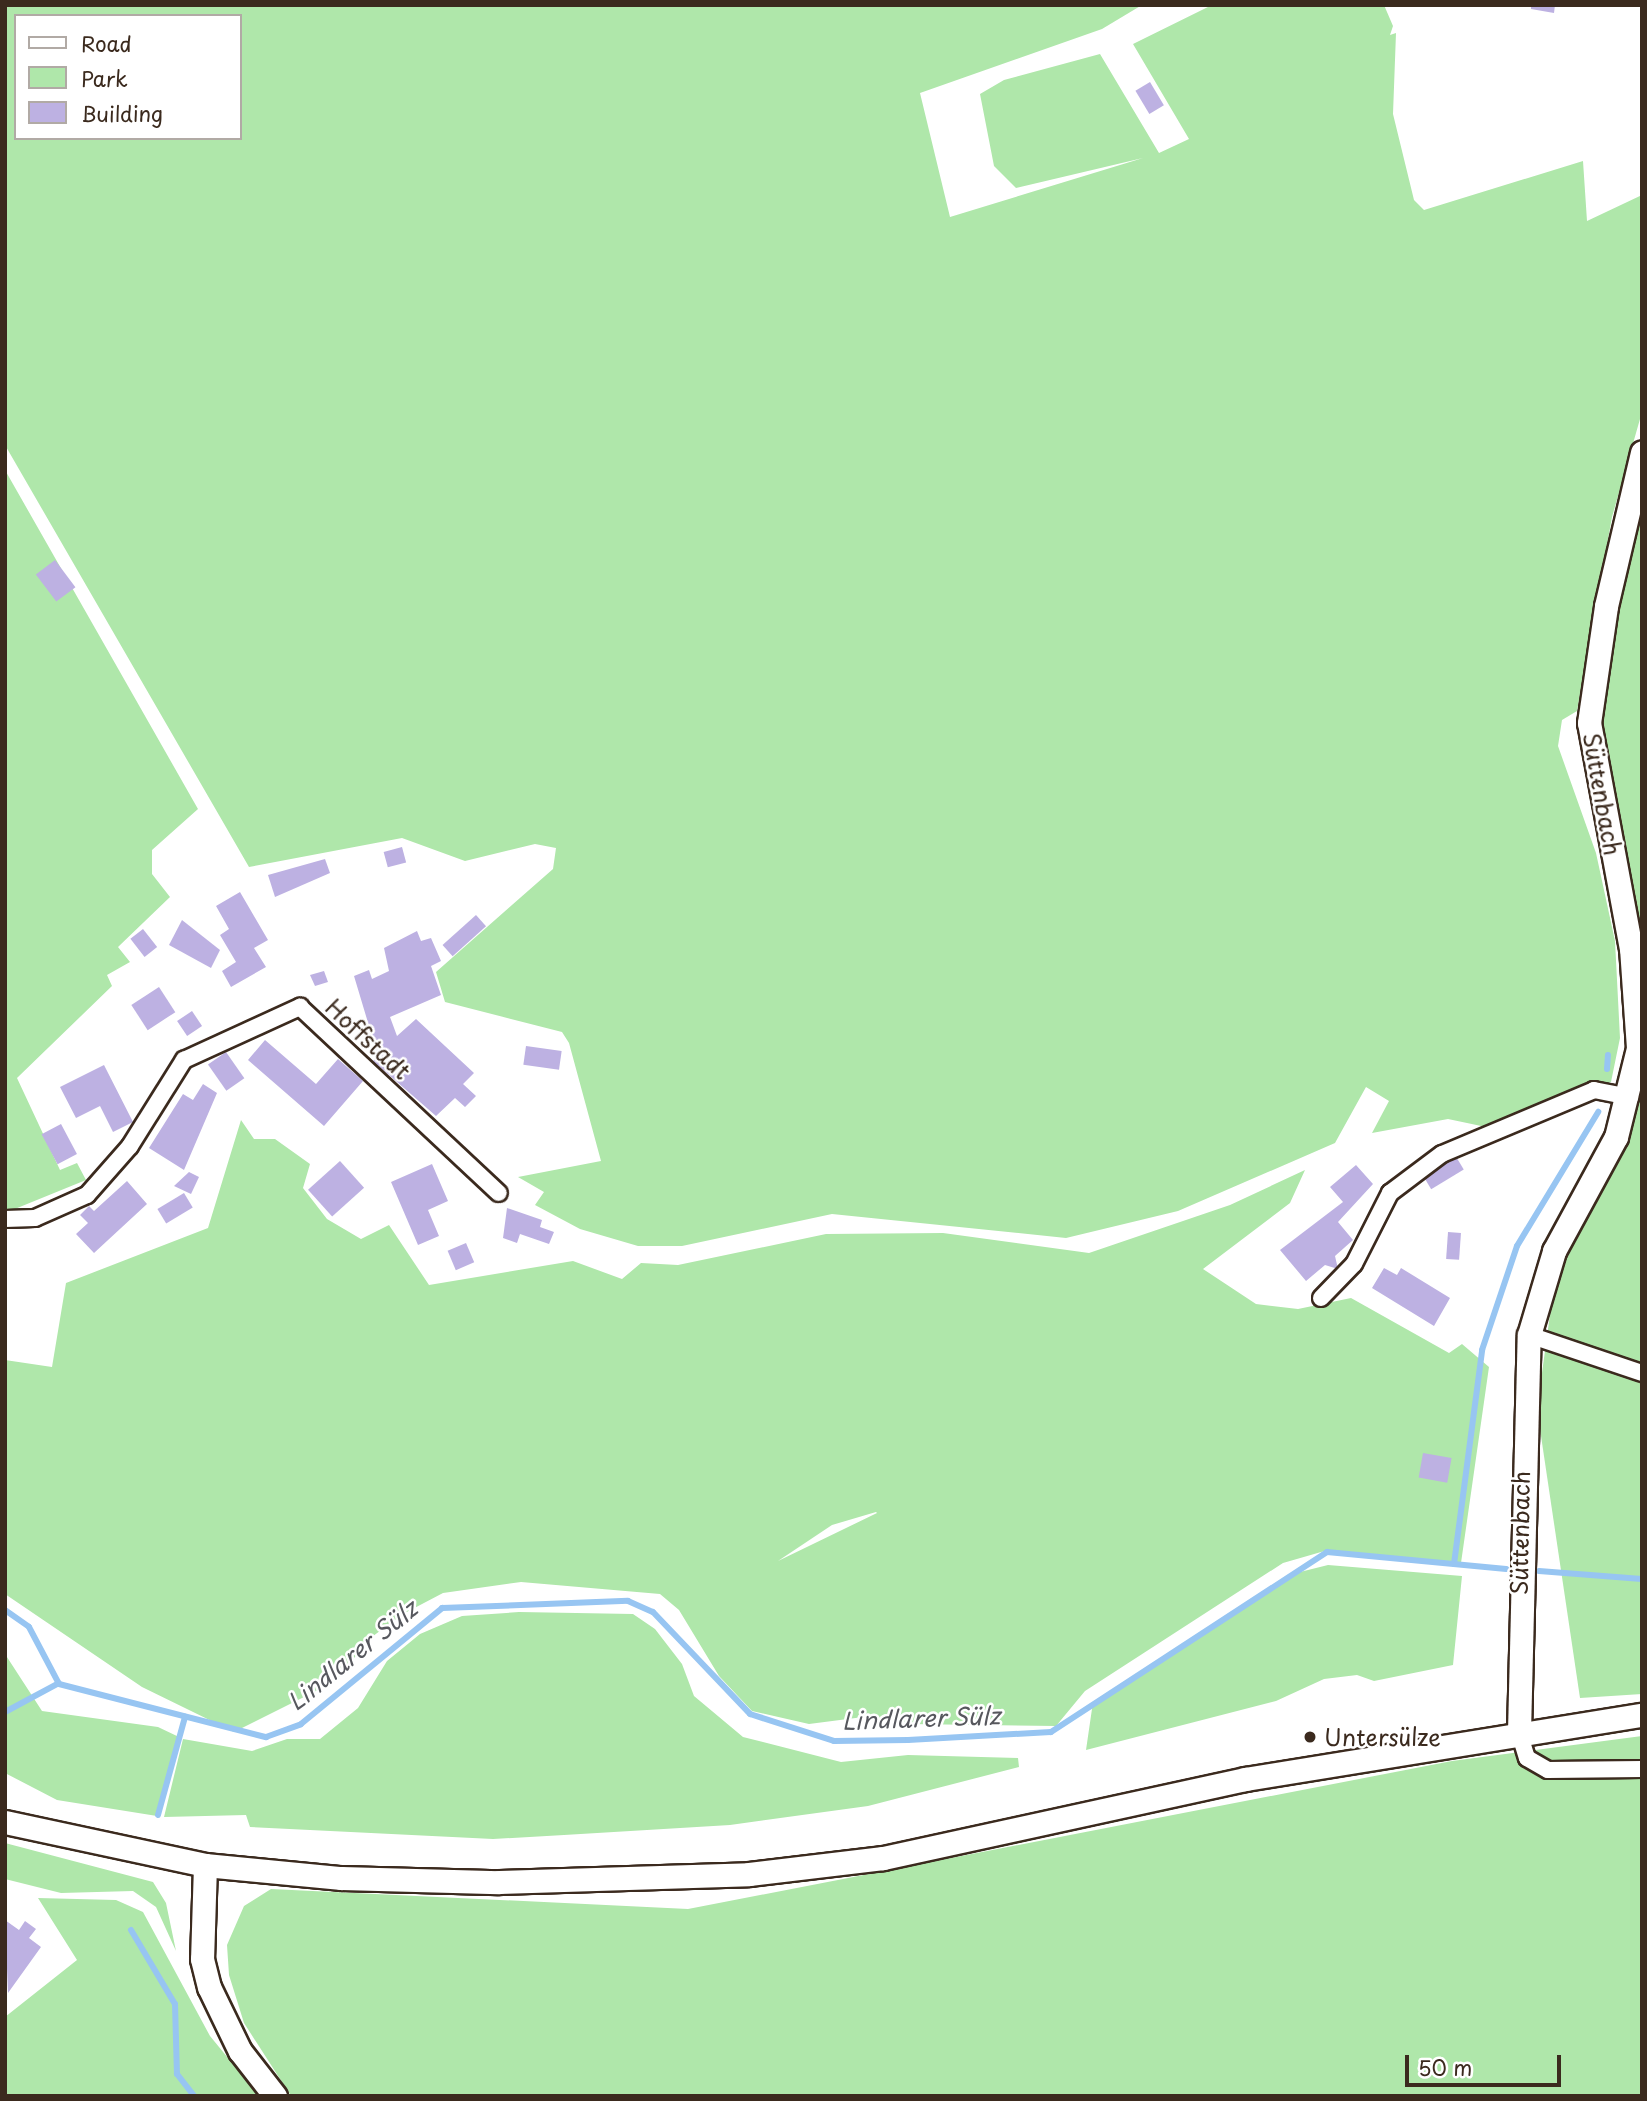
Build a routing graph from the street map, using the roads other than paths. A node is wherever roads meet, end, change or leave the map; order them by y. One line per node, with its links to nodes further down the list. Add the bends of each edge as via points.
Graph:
1 (1642, 453): 2 (main road, Süttenbach, via 1614,562 1590,704 1592,761 1637,991)
2 (1630, 1097): 5 (street, via 1594,1090 1442,1154 1390,1193 1353,1264); 6 (main road, Süttenbach, via 1616,1138 1554,1251)
3 (499, 1193): 4 (street, Hoffstadt, via 300,1007 184,1060 130,1146 87,1195 35,1219)
4 (5, 1219)
5 (1321, 1298)
6 (1528, 1335): 7 (street); 9 (main road, Süttenbach)
7 (1642, 1373)
8 (1642, 1715): 9 (main road)
9 (1519, 1732): 10 (street, via 1527,1758 1548,1770); 12 (main road, via 1245,1779 908,1853 796,1870 499,1882 341,1878)
10 (1642, 1769)
11 (5, 1822): 12 (main road)
12 (205, 1865): 13 (main road, via 202,1959 209,1987 240,2051)
13 (275, 2096)

